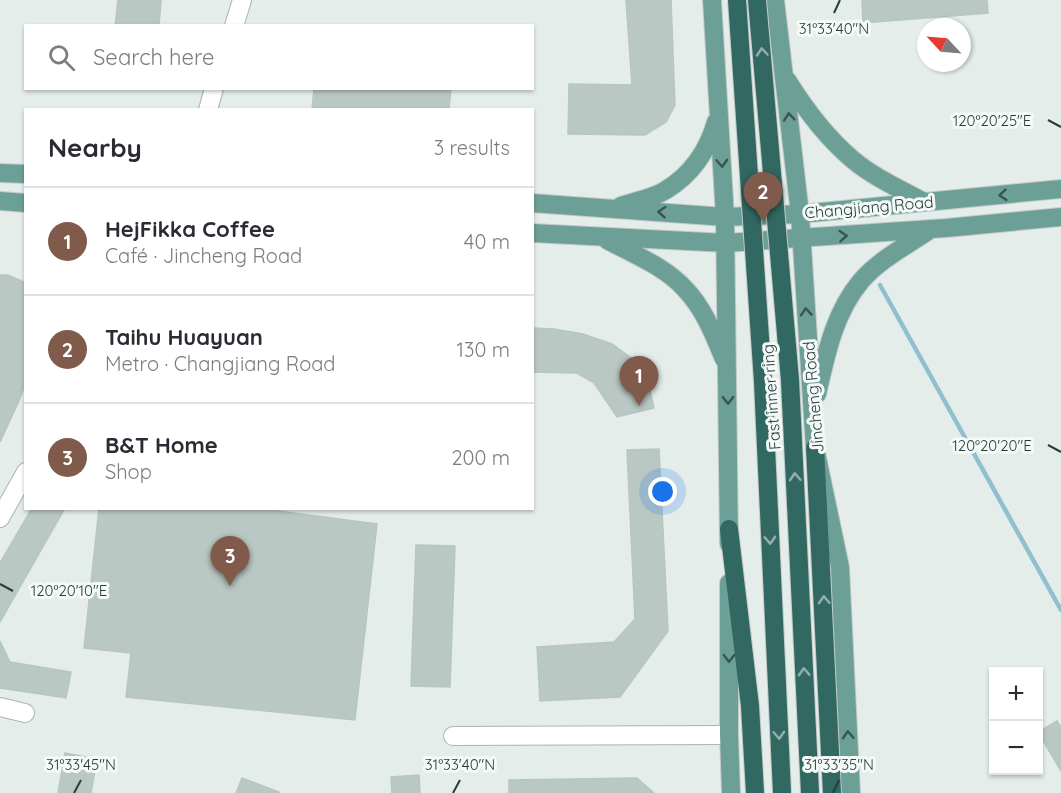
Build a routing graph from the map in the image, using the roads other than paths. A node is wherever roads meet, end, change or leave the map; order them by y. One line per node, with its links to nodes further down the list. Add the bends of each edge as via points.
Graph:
1 (242, 0): 6 (street)
2 (712, 0): 10 (main road)
3 (737, 0): 39 (highway, Fast inner ring, one-way to 39, bridge, via 763,382)
4 (757, 0): 40 (highway, Fast inner ring, one-way to 4, bridge, via 790,380)
5 (775, 0): 7 (main road, Jincheng Road)
6 (235, 24)
7 (784, 75): 16 (main road, via 803,106 852,159); 19 (main road, Jincheng Road, one-way to 7)
8 (213, 90): 9 (street)
9 (209, 108)
10 (719, 112): 18 (main road, via 712,137 694,167 665,191); 20 (main road, one-way to 20)
11 (0, 173): 12 (main road)
12 (24, 174)
13 (1061, 189): 16 (main road, Changjiang Road, one-way to 16)
14 (0, 201): 15 (main road)
15 (24, 202)
16 (924, 202): 19 (main road, Changjiang Road)
17 (534, 203): 18 (main road, Changjiang Road)
18 (615, 209): 20 (main road, Changjiang Road, one-way to 18)
19 (800, 214): 20 (main road, Changjiang Road); 25 (main road, Jincheng Road)
20 (725, 217): 26 (main road)
21 (1061, 218): 22 (main road, Changjiang Road)
22 (930, 229): 25 (main road, Changjiang Road, one-way to 22); 28 (main road, via 861,281 841,312 827,351)
23 (534, 233): 24 (main road, Changjiang Road)
24 (600, 237): 26 (main road, Changjiang Road); 27 (main road, via 663,272 685,289 712,329)
25 (801, 239): 26 (main road, Changjiang Road); 28 (main road, Jincheng Road, one-way to 25)
26 (726, 243): 27 (main road)
27 (728, 369): 32 (main road, one-way to 32)
28 (813, 413): 29 (main road, Jincheng Road)
29 (815, 448): 41 (highway, one-way to 29); 42 (main road, Jincheng Road, one-way to 29, via 840,567)
30 (24, 476): 31 (street)
31 (0, 518)
32 (729, 529): 35 (main road, one-way to 35); 38 (highway, via 750,706)
33 (0, 707): 34 (street)
34 (25, 713)
35 (729, 735): 36 (street); 37 (main road)
36 (453, 736)
37 (731, 793)
38 (755, 793)
39 (782, 793)
40 (810, 793)
41 (832, 793)
42 (851, 793)

